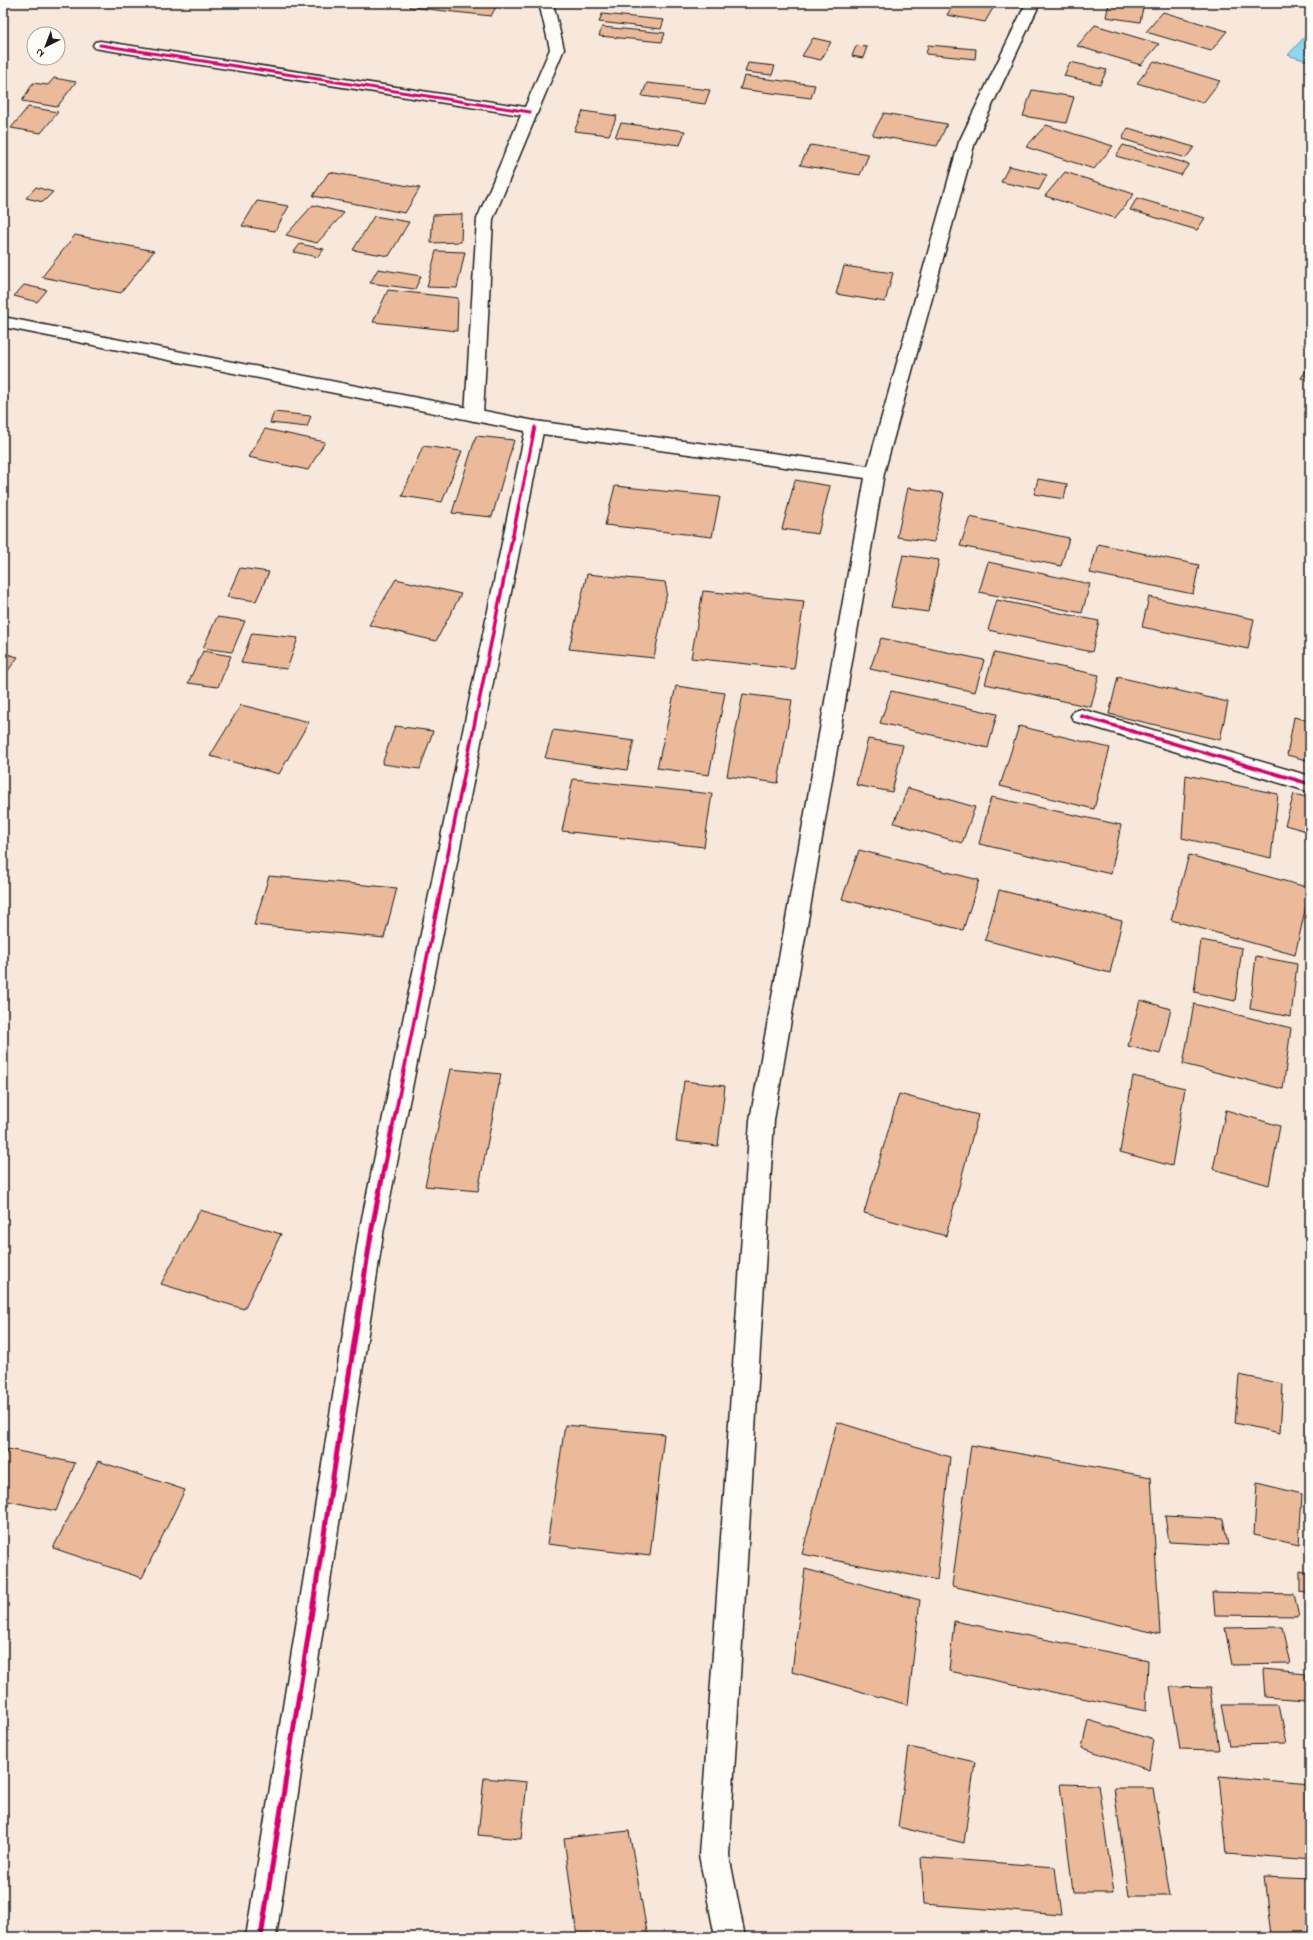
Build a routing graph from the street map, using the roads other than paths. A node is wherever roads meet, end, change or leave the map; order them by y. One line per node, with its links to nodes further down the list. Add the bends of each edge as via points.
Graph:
1 (546, 3): 4 (main road, via 556,49)
2 (1033, 3): 8 (main road, via 967,142)
3 (100, 45): 4 (main road)
4 (530, 112): 6 (main road, via 485,219)
5 (3, 322): 6 (main road)
6 (474, 415): 7 (main road)
7 (535, 427): 8 (main road); 11 (main road, via 372,1228)
8 (874, 473): 12 (main road, via 762,1120 714,1855)
9 (1081, 716): 10 (main road)
10 (1310, 784)
11 (261, 1937)
12 (730, 1937)

